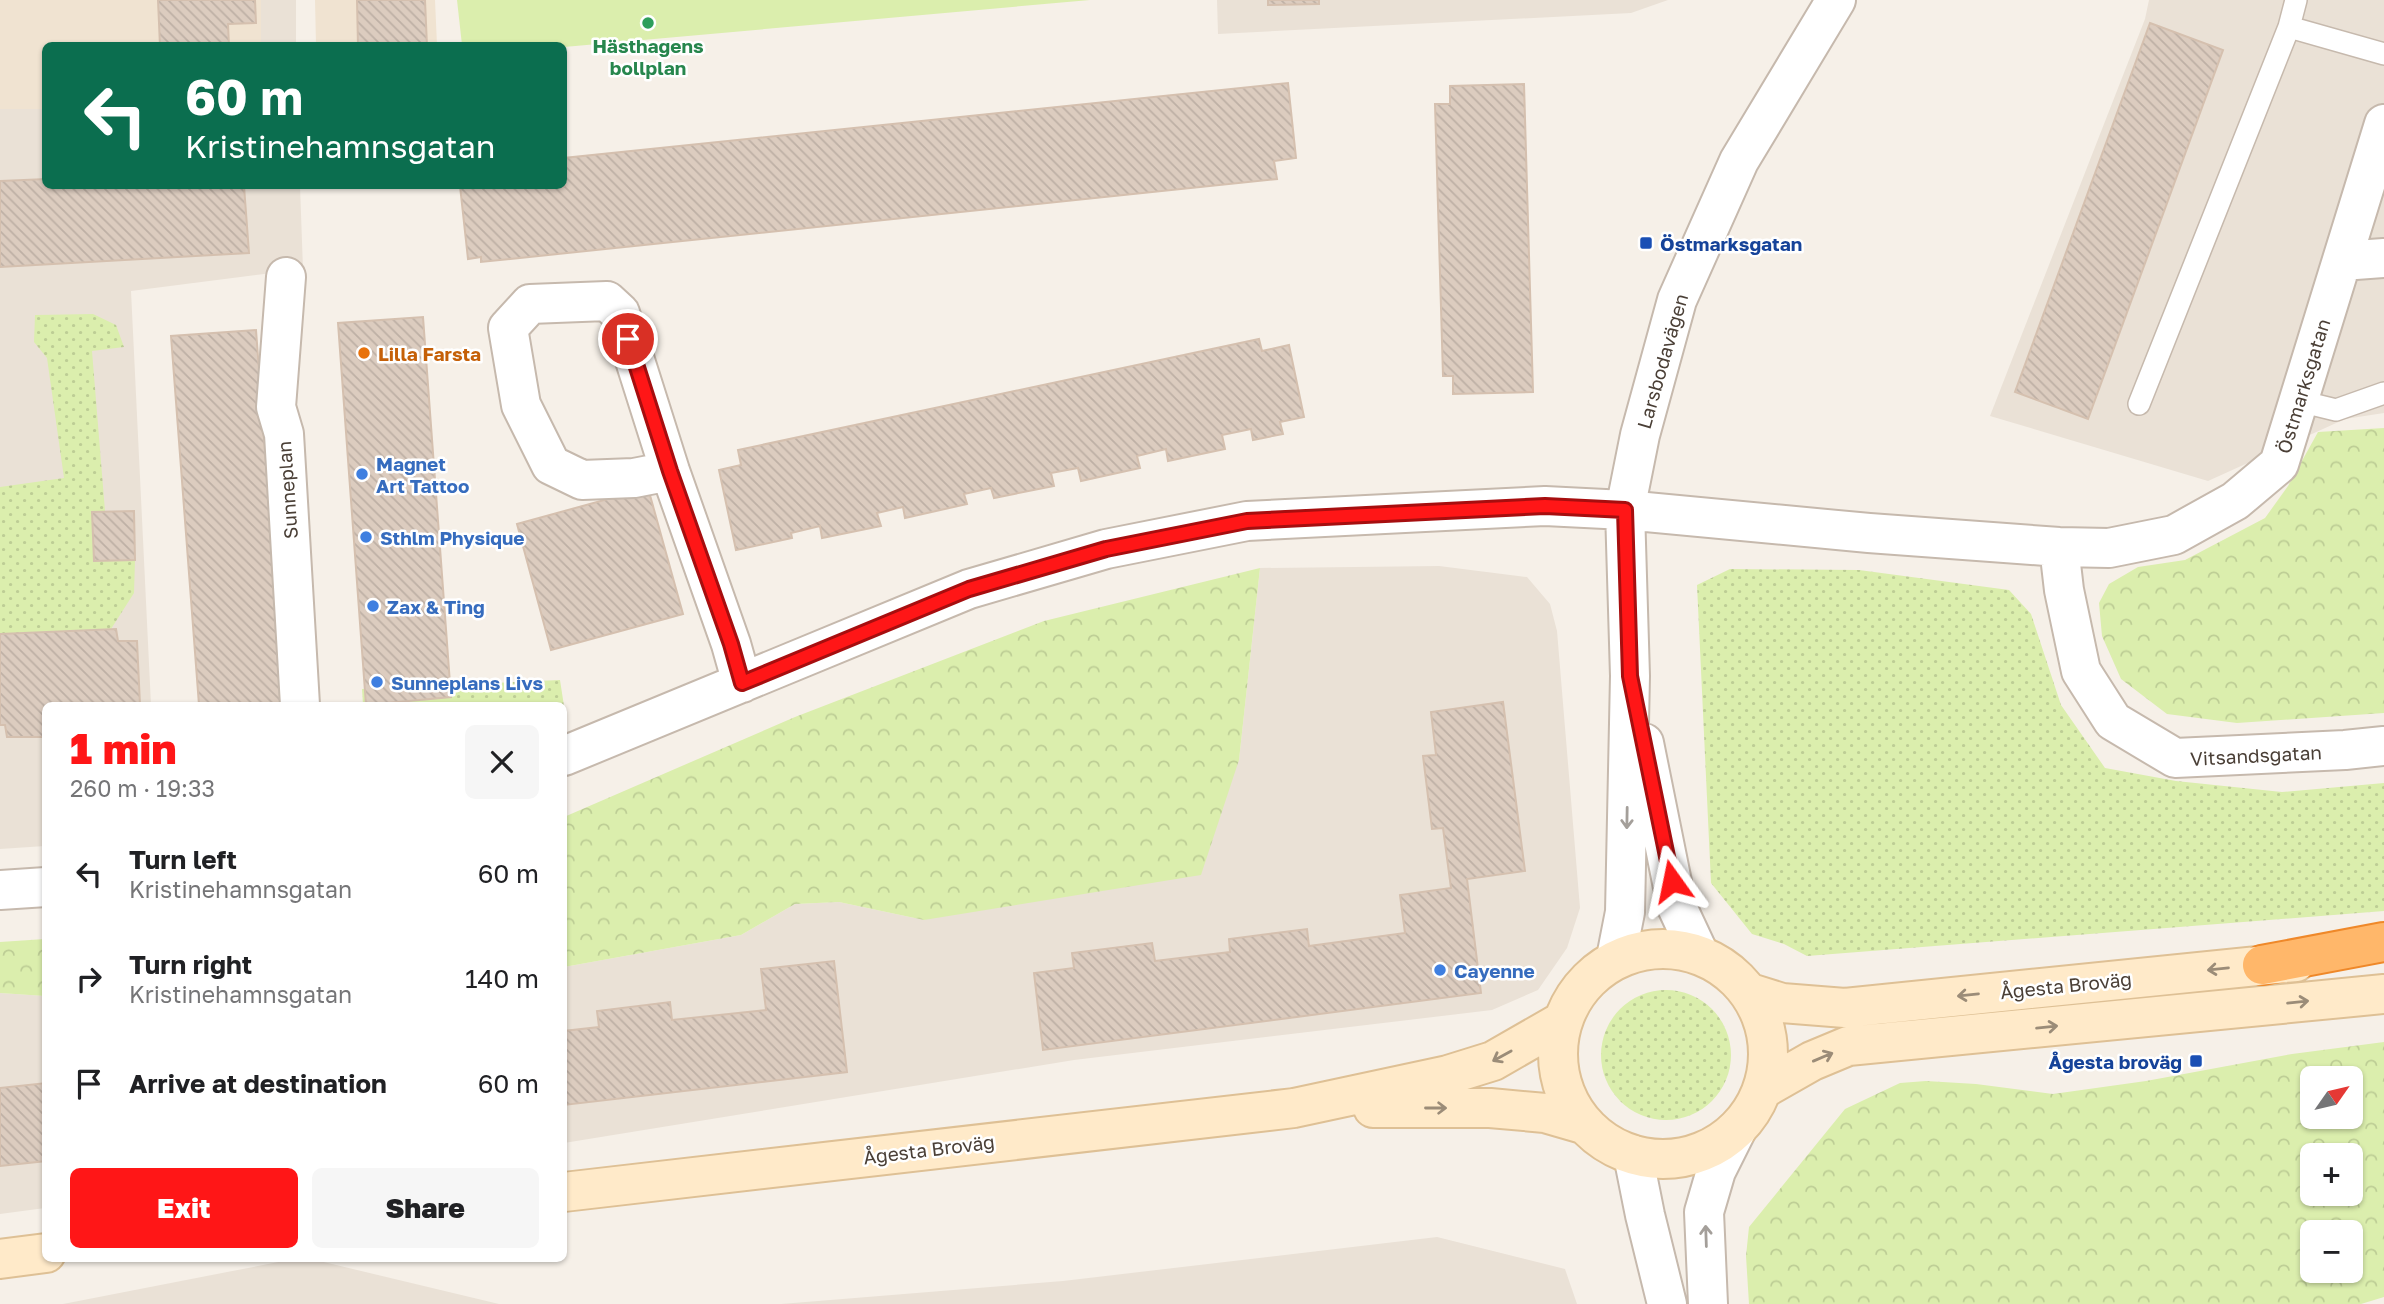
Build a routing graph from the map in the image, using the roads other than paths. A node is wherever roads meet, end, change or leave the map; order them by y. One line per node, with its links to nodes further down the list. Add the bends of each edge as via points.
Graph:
1 (1836, 0): 13 (street, Larsbodavägen, via 1739,162 1677,300)
2 (2297, 0): 3 (lane)
3 (2289, 27): 4 (lane); 11 (lane)
4 (2384, 54)
5 (2384, 124): 7 (street, Östmarksgatan)
6 (2384, 258): 7 (street)
7 (2342, 261): 10 (street, Östmarksgatan)
8 (286, 277): 17 (street, Sunneplan, via 276,407 284,434)
9 (2384, 393): 10 (lane, via 2336,410)
10 (2299, 401): 14 (street, Östmarksgatan, via 2279,464 2235,501 2174,535 2109,548)
11 (2139, 404)
12 (670, 471): 12 (street, via 582,480 551,465 521,405 508,328 530,304 607,301 620,313); 16 (street)
13 (1625, 510): 14 (street, Östmarksgatan); 15 (street, Larsbodavägen); 16 (street, Östmarksgatan, via 1545,506 1247,521 1119,546 969,589)
14 (2059, 547): 18 (street, Vitsandsgatan, via 2081,671 2113,721 2175,758)
15 (1630, 676): 23 (street, Larsbodavägen, via 1677,907); 25 (street, Larsbodavägen, one-way to 25, via 1625,912)
16 (742, 683): 19 (street, Östmarksgatan)
17 (300, 702)
18 (2384, 746)
19 (567, 755)
20 (42, 887): 21 (street)
21 (0, 890)
22 (2384, 942): 26 (highway)
23 (1699, 954): 25 (main road, Ågesta Broväg, via 1657,947); 27 (main road, Ågesta Broväg, via 1727,969)
24 (2384, 956): 26 (main road, Ågesta Broväg)
25 (1616, 958): 29 (main road, Ågesta Broväg, via 1582,984)
26 (2262, 965): 27 (main road, Ågesta Broväg, one-way to 27, via 1845,1007 1782,1003)
27 (1749, 993): 30 (main road, Ågesta Broväg, via 1765,1026 1769,1058)
28 (2384, 994): 30 (main road, Ågesta Broväg, one-way to 28, via 1848,1046)
29 (1561, 1022): 31 (main road, Ågesta Broväg, one-way to 31, via 1482,1065); 32 (main road, Ågesta Broväg, via 1561,1061 1569,1095)
30 (1763, 1089): 33 (main road, Ågesta Broväg)
31 (1294, 1108): 32 (main road, Ågesta Broväg, one-way to 32, via 1490,1108 1545,1113); 35 (main road, Ågesta Broväg)
32 (1583, 1124): 34 (main road, Ågesta Broväg, via 1605,1143)
33 (1737, 1129): 34 (main road, Ågesta Broväg, via 1707,1150 1670,1160); 39 (street, one-way to 33, via 1704,1212 1716,1171)
34 (1633, 1156): 38 (street)
35 (567, 1192)
36 (42, 1254): 37 (main road)
37 (0, 1259)
38 (1667, 1304)
39 (1709, 1304)

